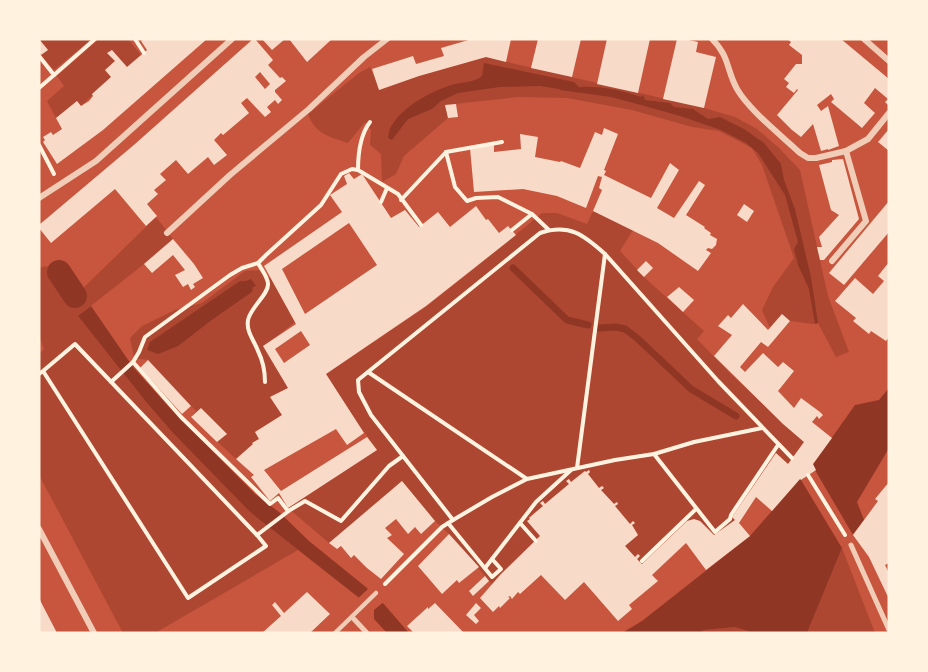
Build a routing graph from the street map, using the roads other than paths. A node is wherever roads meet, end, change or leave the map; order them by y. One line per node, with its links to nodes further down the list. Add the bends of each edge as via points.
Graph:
1 (232, 39): 8 (street, via 96,161)
2 (387, 39): 9 (street)
3 (712, 39): 7 (street, via 727,59 745,101 800,153 816,158)
4 (866, 40): 5 (street)
5 (889, 61)
6 (889, 113): 7 (street, via 868,139)
7 (846, 151): 10 (street, via 866,221)
8 (39, 198)
9 (167, 233)
10 (832, 261)
11 (39, 529): 16 (street)
12 (851, 545): 15 (street)
13 (376, 593): 14 (lane)
14 (352, 616): 17 (lane); 18 (street)
15 (889, 630)
16 (94, 633)
17 (335, 633)
18 (367, 633)

